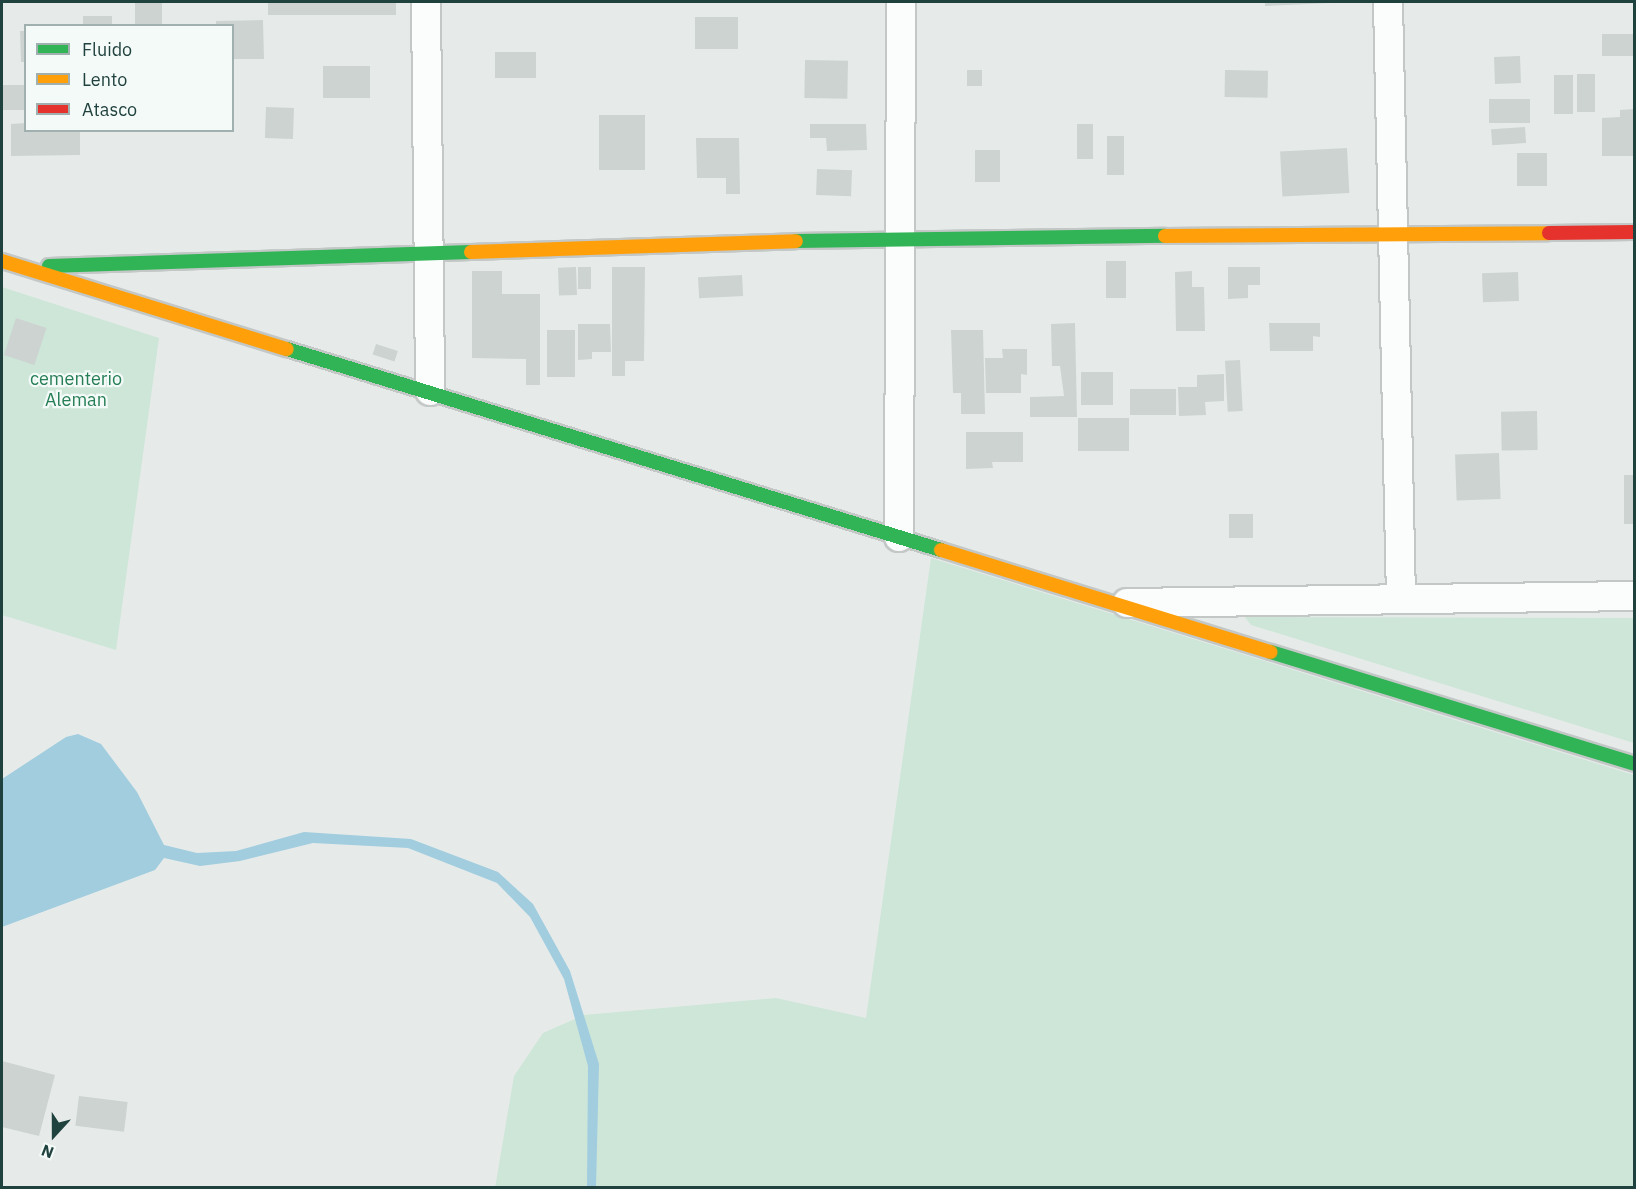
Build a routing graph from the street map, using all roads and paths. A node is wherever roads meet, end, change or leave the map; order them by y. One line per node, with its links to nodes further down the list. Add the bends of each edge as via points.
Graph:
1 (426, 2): 7 (street)
2 (901, 2): 6 (street)
3 (1388, 2): 5 (street)
4 (1635, 232): 5 (street)
5 (1393, 234): 6 (street); 13 (street)
6 (900, 238): 7 (street); 11 (street)
7 (428, 253): 9 (street); 10 (street)
8 (2, 261): 9 (street)
9 (21, 267): 10 (street)
10 (430, 390): 11 (street)
11 (899, 537): 14 (street)
12 (1635, 596): 13 (street)
13 (1401, 599): 14 (street)
14 (1112, 603): 15 (street)
15 (1635, 764)

